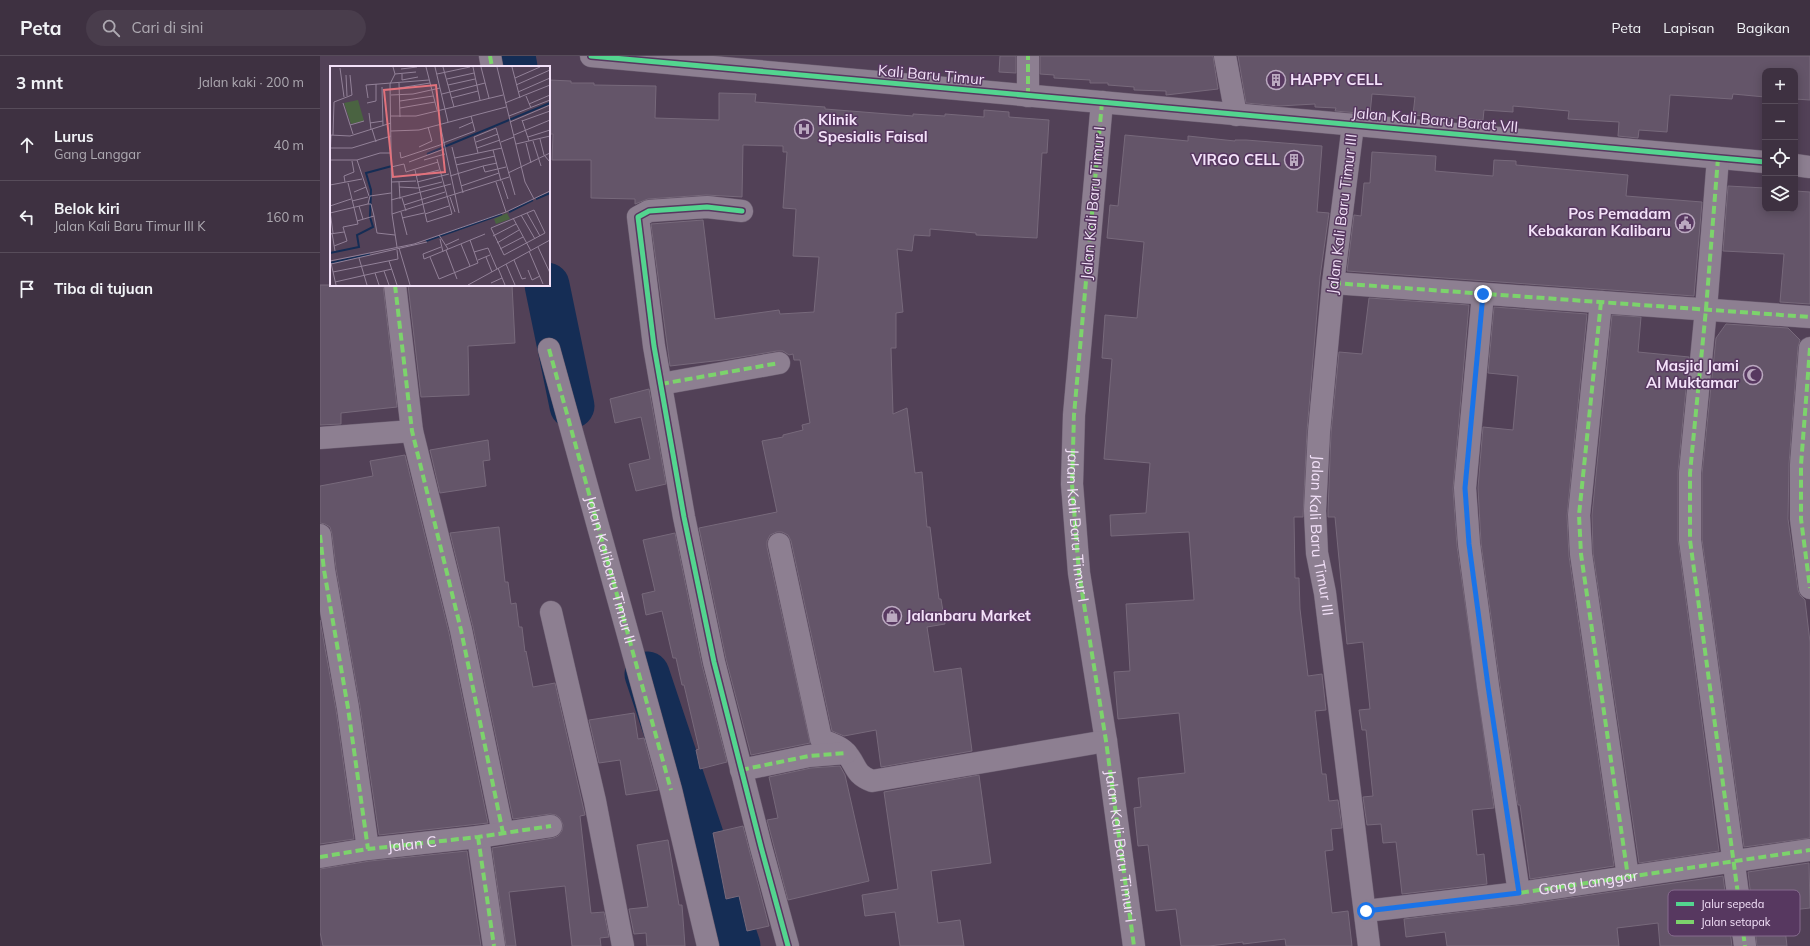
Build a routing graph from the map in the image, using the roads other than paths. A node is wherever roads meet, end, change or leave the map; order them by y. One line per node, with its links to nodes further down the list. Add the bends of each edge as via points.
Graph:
1 (490, 56): 7 (street)
2 (591, 56): 5 (street, Kali Baru Timur)
3 (1028, 56): 8 (street)
4 (1225, 56): 10 (street)
5 (634, 58): 6 (street, Kali Baru Timur)
6 (735, 62): 8 (street, Kali Baru Timur)
7 (492, 66)
8 (1028, 96): 9 (street, Kali Baru Timur)
9 (1102, 102): 10 (street, Jalan Kali Baru Barat VII); 33 (street, Jalan Kali Baru Timur I, via 1074,415 1072,484 1079,573)
10 (1236, 114): 11 (street, Jalan Kali Baru Barat VII)
11 (1353, 125): 12 (street, Jalan Kali Baru Barat VII); 17 (street, Jalan Kali Baru Timur III)
12 (1718, 158): 13 (street, Jalan Kali Baru Barat VII); 21 (street)
13 (1762, 162)
14 (1798, 165): 15 (street)
15 (1810, 166)
16 (742, 211): 26 (street, via 707,207 685,208 649,211 638,217)
17 (1333, 283): 19 (street); 46 (street, Jalan Kali Baru Timur III, via 1319,432 1315,511 1317,553 1325,593)
18 (395, 286): 27 (street)
19 (1483, 294): 20 (street); 45 (street, via 1465,488 1469,544)
20 (1601, 302): 21 (street); 43 (street, via 1579,515 1581,554)
21 (1706, 309): 22 (street); 42 (street, via 1690,473 1690,540)
22 (1810, 317)
23 (1810, 348): 31 (street, via 1801,465 1801,519)
24 (549, 349): 50 (street, Jalan Kalibaru Timur II, via 671,790)
25 (779, 363): 26 (street)
26 (661, 384): 35 (street, via 684,517 714,662)
27 (412, 431): 28 (street); 37 (street, via 460,630)
28 (320, 438)
29 (320, 535): 39 (street)
30 (778, 544): 34 (street, via 821,739 839,746)
31 (1810, 588)
32 (551, 612): 49 (street, via 595,801)
33 (1106, 741): 34 (street, via 872,781 862,778); 52 (street, Jalan Kali Baru Timur I)
34 (846, 753): 35 (street, via 810,756)
35 (741, 770): 51 (street)
36 (551, 826): 37 (street, Jalan C)
37 (503, 832): 38 (street, Jalan C)
38 (478, 837): 39 (street, Jalan C); 48 (street)
39 (368, 849): 41 (street, Jalan C)
40 (1810, 850): 42 (street, Gang Langgar)
41 (320, 857)
42 (1733, 862): 43 (street, Gang Langgar); 44 (street)
43 (1628, 877): 45 (street, Gang Langgar)
44 (1737, 890)
45 (1519, 893): 46 (street, Gang Langgar)
46 (1366, 911): 53 (street, Jalan Kali Baru Timur III)
47 (1744, 936): 54 (street)
48 (494, 946)
49 (623, 946)
50 (708, 946)
51 (788, 946)
52 (1134, 946)
53 (1369, 946)
54 (1745, 946)

